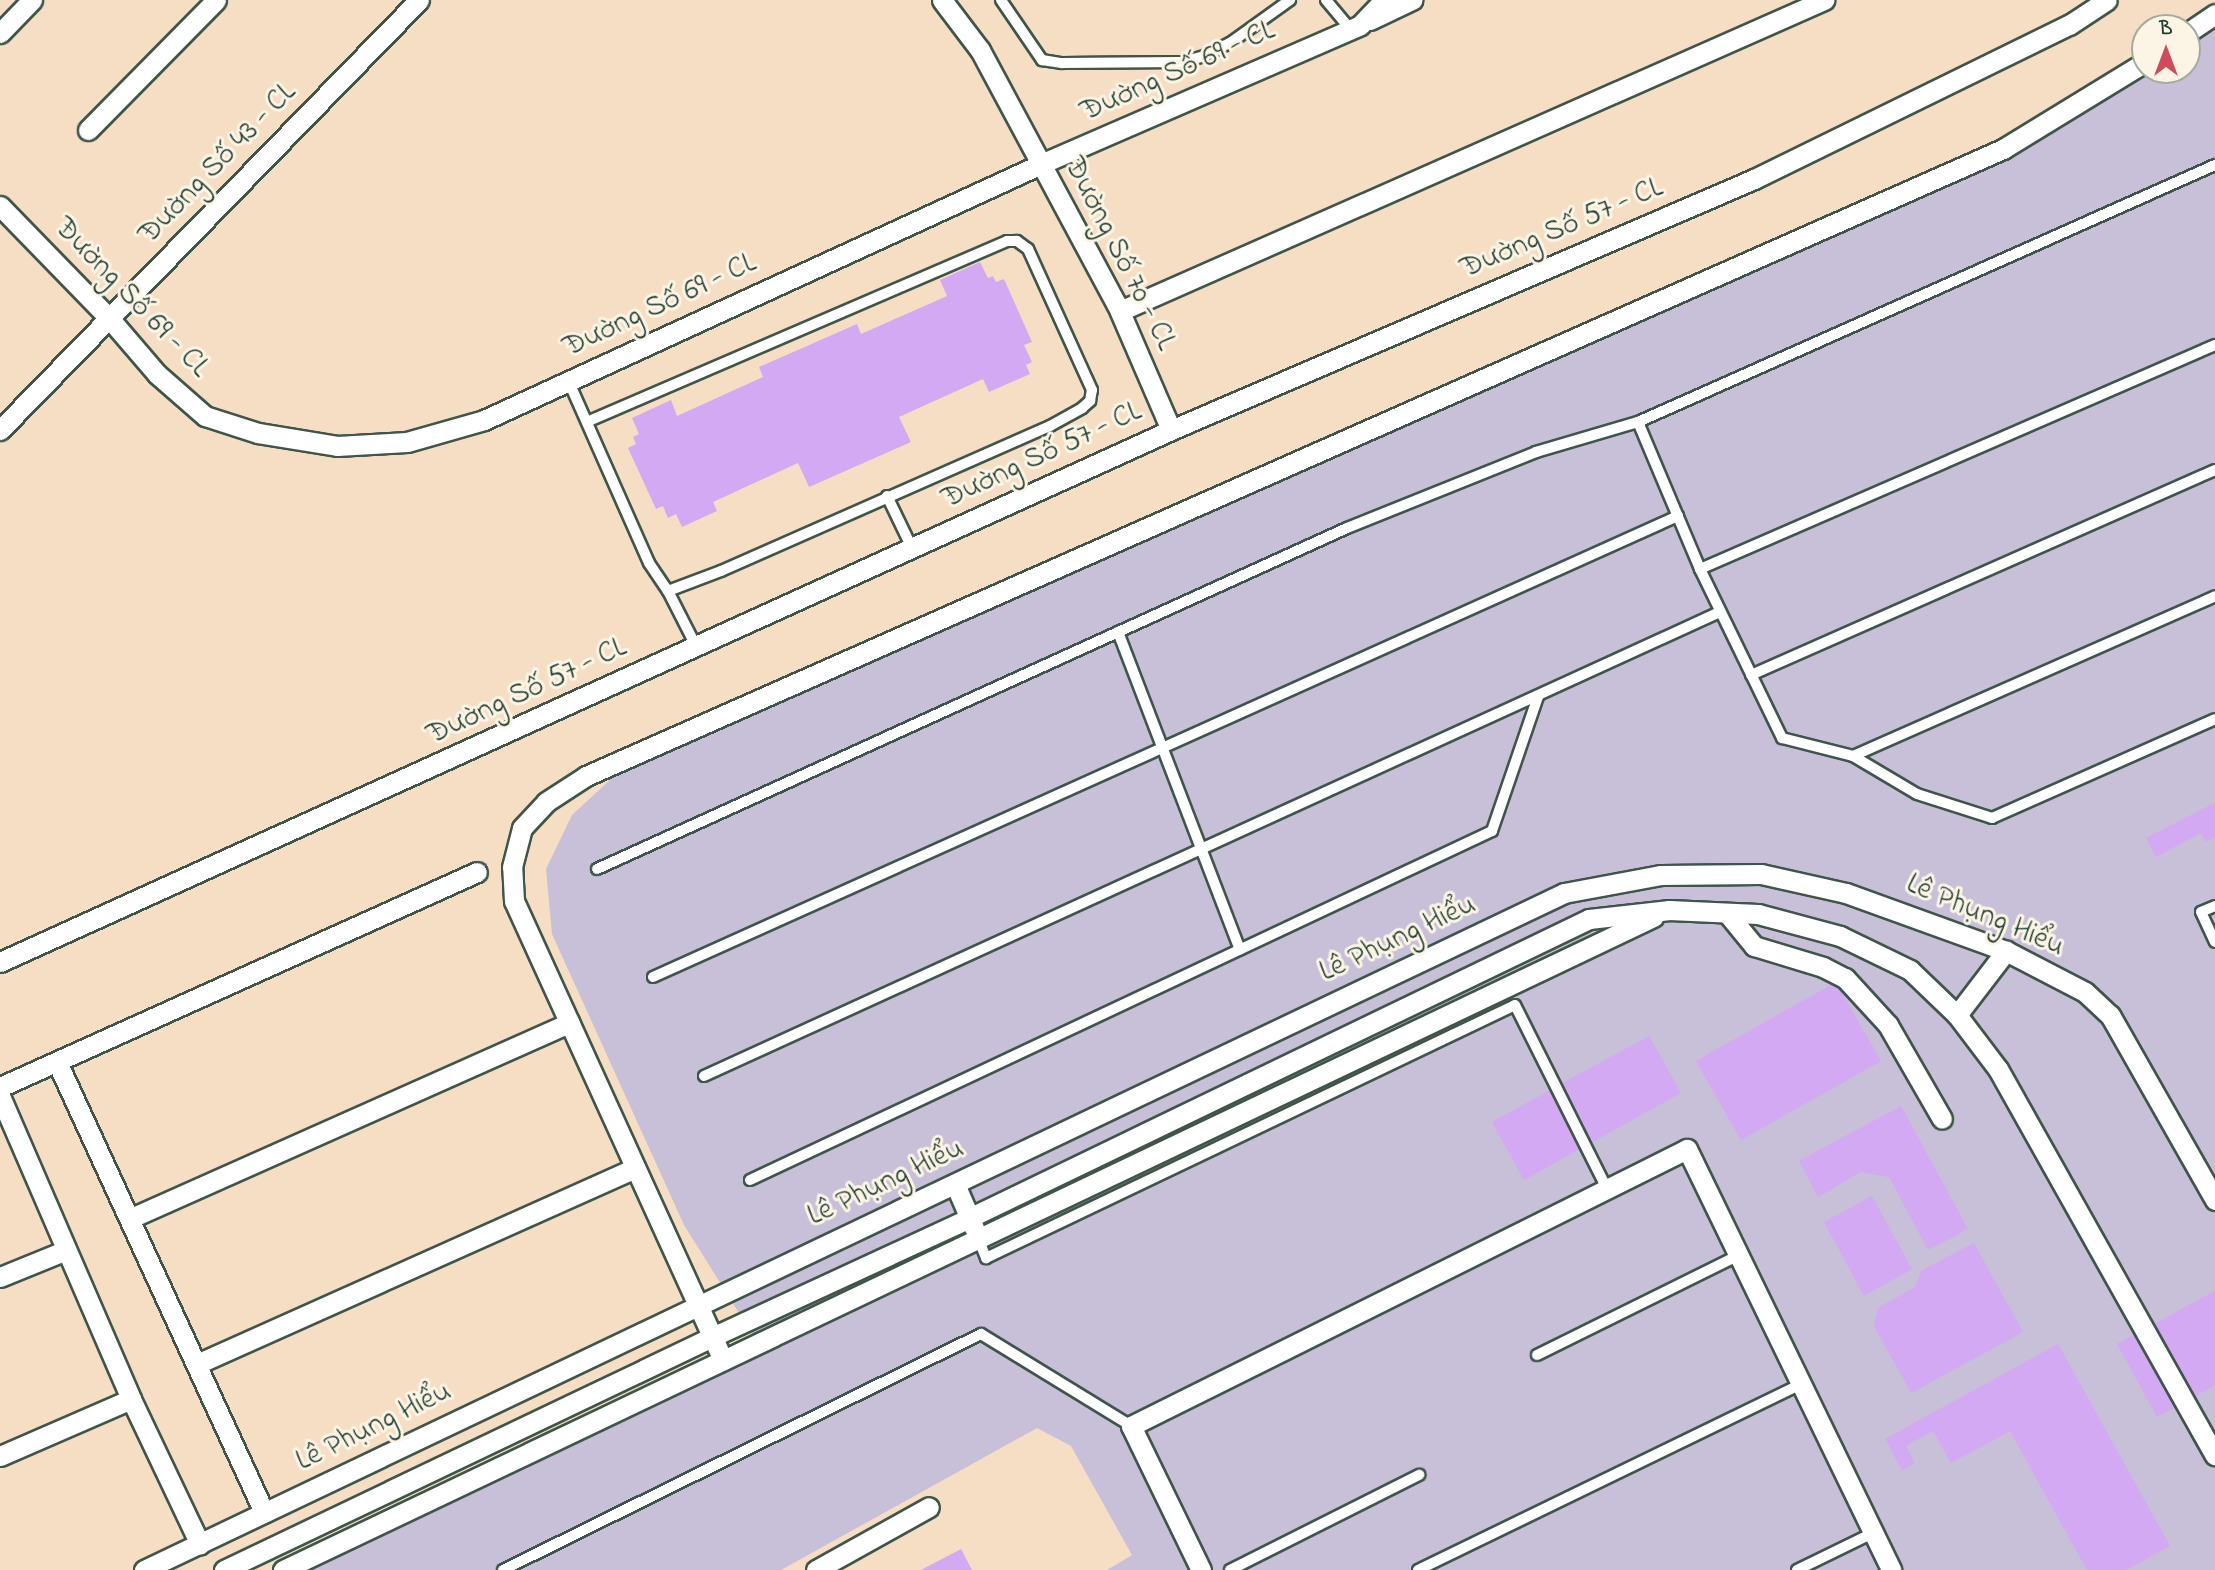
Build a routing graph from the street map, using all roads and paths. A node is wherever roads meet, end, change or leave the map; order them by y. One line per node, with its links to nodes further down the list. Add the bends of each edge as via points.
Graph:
1 (32, 0): 13 (street)
2 (216, 0): 15 (street)
3 (419, 0): 20 (street, Đường Số 43 - CL)
4 (942, 0): 16 (street, Đường Số 70 - CL, via 980,50)
5 (1001, 0): 6 (lane, via 1042,60 1062,63 1182,62 1204,56)
6 (1290, 0)
7 (1326, 0): 12 (lane)
8 (1384, 0): 12 (street, Đường Số 69 - CL)
9 (1412, 0): 12 (street)
10 (1824, 0): 19 (street)
11 (2107, 0): 26 (street, Đường Số 57 - CL, via 2069,25 1754,179)
12 (1355, 27): 16 (street, Đường Số 69 - CL)
13 (0, 33)
14 (2131, 71): 54 (street, via 2003,149 586,776 545,802 522,828 512,867 514,901)
15 (89, 130)
16 (1041, 164): 19 (street, Đường Số 70 - CL); 22 (street, Đường Số 69 - CL)
17 (2215, 165): 24 (lane)
18 (2, 214): 20 (street, Đường Số 69 - CL)
19 (1120, 311): 26 (street, Đường Số 70 - CL)
20 (109, 318): 22 (street, Đường Số 69 - CL, via 157,374 205,416 258,433 337,446 407,442 484,420); 25 (street, Đường Số 43 - CL)
21 (2215, 345): 31 (lane)
22 (568, 380): 23 (lane)
23 (587, 422): 28 (lane, via 1007,241 1017,241 1028,249 1075,351 1092,390 1090,401 1050,426); 32 (lane, via 649,563)
24 (1638, 422): 29 (lane); 35 (lane, via 1536,452 1347,528)
25 (0, 430)
26 (1171, 430): 30 (street, Đường Số 57 - CL)
27 (2215, 470): 37 (lane)
28 (887, 496): 30 (lane); 32 (lane)
29 (1678, 516): 31 (lane); 40 (lane)
30 (912, 548): 36 (street, Đường Số 57 - CL)
31 (1700, 569): 34 (lane)
32 (668, 590): 36 (lane)
33 (2215, 596): 41 (lane)
34 (1720, 612): 37 (lane); 38 (lane)
35 (1118, 632): 40 (lane); 43 (lane)
36 (696, 647): 51 (street, Đường Số 57 - CL)
37 (1751, 675): 41 (lane, via 1782,738)
38 (1538, 696): 42 (lane); 49 (lane, via 1492,831)
39 (2215, 719): 41 (lane, via 1992,818 1917,794)
40 (1164, 747): 42 (lane); 52 (lane)
41 (1853, 756)
42 (1204, 849): 49 (lane); 56 (lane)
43 (597, 869)
44 (477, 872): 55 (street)
45 (2215, 905): 48 (lane, via 2201,912)
46 (1669, 910): 47 (street); 66 (street, via 1589,919); 67 (street)
47 (1727, 913): 53 (street, via 1758,914 1840,936 1910,971); 59 (street, via 1754,946 1844,978 1888,1025)
48 (2215, 942)
49 (1240, 949): 61 (lane)
50 (2006, 951): 53 (street); 62 (street, Lê Phụng Hiểu, via 1846,893 1773,877 1661,875 1564,893); 64 (street, Lê Phụng Hiểu, via 2085,992 2110,1015)
51 (0, 962)
52 (653, 977)
53 (1957, 1015): 79 (street, via 1998,1069)
54 (570, 1023): 60 (street); 65 (street)
55 (57, 1062): 57 (street); 65 (street)
56 (704, 1076)
57 (0, 1087)
58 (0, 1096): 68 (street)
59 (1942, 1119)
60 (635, 1168): 71 (street); 75 (street)
61 (750, 1180)
62 (957, 1189): 66 (street); 71 (street, Lê Phụng Hiểu)
63 (1607, 1189): 67 (lane, via 1516,1004 986,1258); 69 (street, via 1688,1149); 78 (street)
64 (2215, 1200)
65 (131, 1218): 75 (street)
66 (970, 1218): 67 (street); 72 (street)
67 (978, 1238): 74 (street)
68 (66, 1250): 70 (street); 77 (street)
69 (1739, 1255): 73 (lane); 76 (street)
70 (0, 1278)
71 (701, 1311): 72 (street); 83 (street, Lê Phụng Hiểu); 87 (street, Lê Phụng Hiểu)
72 (712, 1337): 74 (street); 88 (street)
73 (1537, 1355)
74 (723, 1360): 89 (street)
75 (197, 1364): 83 (street)
76 (1801, 1384): 84 (street); 94 (lane)
77 (131, 1399): 80 (street); 85 (street)
78 (1130, 1426): 90 (lane, via 981,1334); 92 (street)
79 (2215, 1455)
80 (0, 1457)
81 (1419, 1475): 93 (lane)
82 (929, 1507): 91 (street)
83 (264, 1513): 85 (street, Lê Phụng Hiểu)
84 (1873, 1533): 95 (lane); 96 (street)
85 (200, 1544): 86 (street, Lê Phụng Hiểu)
86 (145, 1570)
87 (172, 1570)
88 (224, 1570)
89 (283, 1570)
90 (503, 1570)
91 (816, 1570)
92 (1201, 1570)
93 (1230, 1570)
94 (1418, 1570)
95 (1797, 1570)
96 (1891, 1570)

